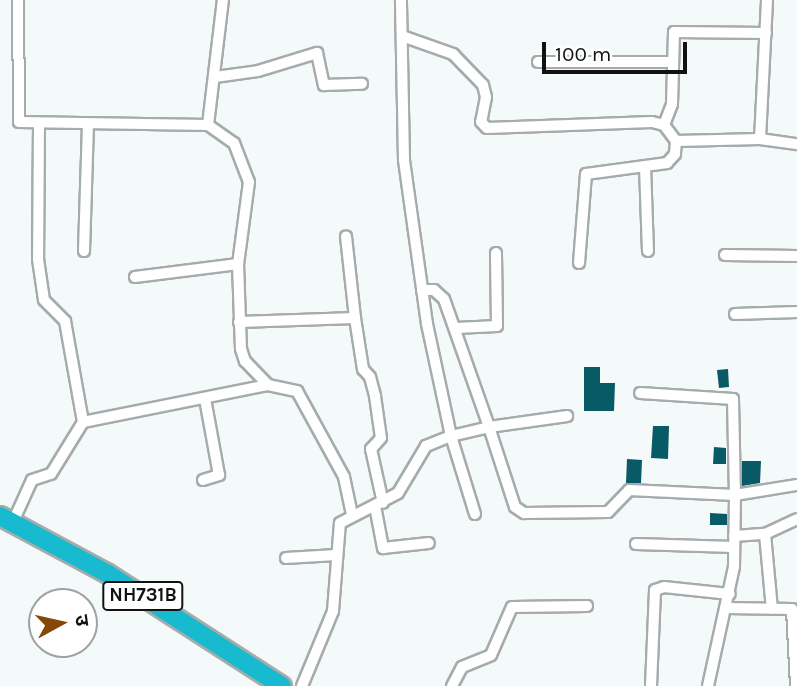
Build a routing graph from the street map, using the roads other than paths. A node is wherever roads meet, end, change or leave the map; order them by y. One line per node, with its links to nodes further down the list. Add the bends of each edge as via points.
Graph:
1 (18, 0): 11 (street, via 16,114 19,122)
2 (223, 0): 9 (street)
3 (401, 0): 6 (street)
4 (767, 0): 5 (street)
5 (765, 33): 8 (street, via 674,32); 15 (street)
6 (402, 36): 14 (street, via 453,54 483,85 486,97 481,122 487,128); 28 (street, via 404,160)
7 (538, 62): 8 (street)
8 (672, 62): 14 (street, via 672,104)
9 (215, 76): 10 (street, via 258,71 317,53 324,85); 13 (street)
10 (362, 85)
11 (39, 124): 12 (street); 38 (street, via 38,258 44,300 64,316)
12 (88, 124): 13 (street); 20 (street)
13 (208, 125): 26 (street, via 234,143 247,168 247,208)
14 (664, 125): 16 (street)
15 (760, 139): 16 (street); 17 (street)
16 (676, 141): 18 (street, via 672,160)
17 (797, 144)
18 (645, 166): 21 (street); 25 (street, via 586,174)
19 (346, 236): 31 (street)
20 (85, 251)
21 (648, 251)
22 (496, 253): 33 (street, via 496,326)
23 (726, 255): 24 (street)
24 (797, 256)
25 (579, 263)
26 (238, 264): 27 (street); 32 (street)
27 (135, 277)
28 (422, 290): 33 (street, via 440,293); 40 (street)
29 (797, 312): 30 (street)
30 (735, 314)
31 (355, 318): 32 (street); 44 (street, via 381,438 371,449)
32 (239, 322): 34 (street, via 244,361)
33 (456, 328): 39 (street)
34 (268, 385): 36 (street); 45 (street, via 297,391 344,477)
35 (640, 393): 43 (street, via 733,399)
36 (205, 399): 38 (street); 41 (street, via 219,475)
37 (567, 416): 39 (street)
38 (83, 422): 48 (street, via 51,474 32,480)
39 (489, 427): 40 (street); 43 (street, via 515,507 524,513 608,512 629,491)
40 (450, 436): 44 (street, via 426,446 398,494); 46 (street)
41 (203, 480)
42 (797, 485): 43 (street)
43 (735, 495): 50 (street)
44 (379, 504): 45 (street); 51 (street, via 383,548)
45 (352, 514): 53 (street, via 340,523)
46 (475, 514)
47 (797, 519): 49 (street)
48 (4, 522): 61 (highway, NH731B); 62 (highway, NH731B, via 118,581)
49 (765, 534): 50 (street); 58 (street)
50 (734, 542): 52 (street); 55 (street)
51 (429, 544)
52 (636, 544)
53 (336, 555): 54 (street); 63 (street, via 332,611)
54 (286, 558)
55 (730, 594): 57 (street); 65 (street, via 655,590)
56 (587, 606): 64 (street, via 512,607 491,655 456,672)
57 (726, 608): 58 (street); 66 (street)
58 (772, 609): 59 (street)
59 (794, 609): 60 (street)
60 (795, 649): 67 (street)
61 (262, 686)
62 (282, 686)
63 (302, 686)
64 (452, 686)
65 (651, 686)
66 (708, 686)
67 (796, 686)

